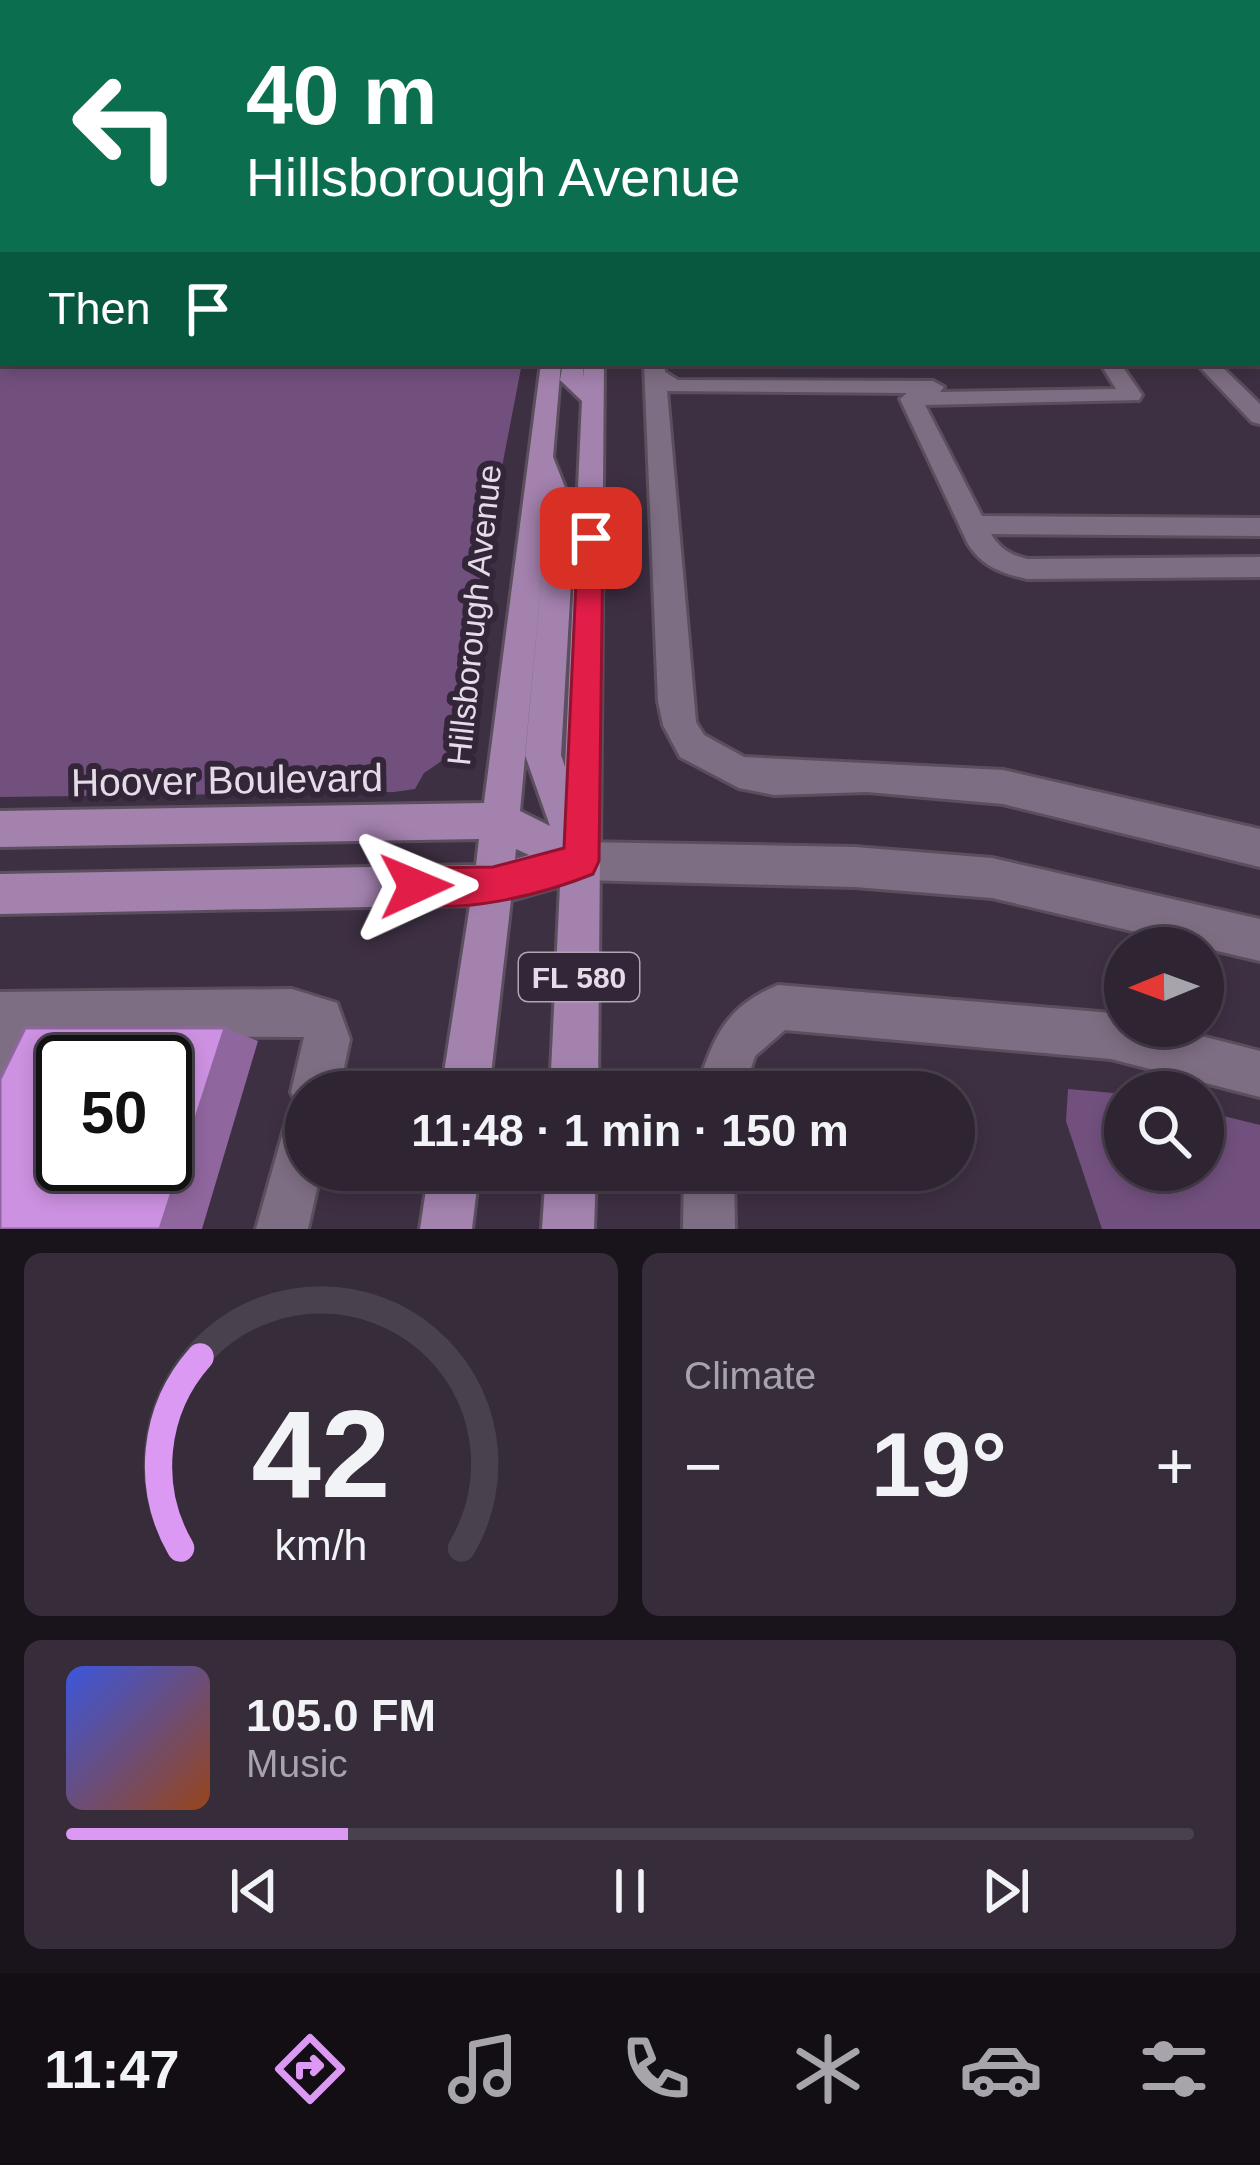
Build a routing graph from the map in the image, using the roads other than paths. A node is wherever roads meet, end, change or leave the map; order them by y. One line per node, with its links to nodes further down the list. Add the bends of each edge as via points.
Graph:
1 (551, 366): 10 (main road, Hillsborough Avenue / FL 580)
2 (573, 366): 8 (main road, via 571,380)
3 (594, 366): 8 (main road, FL 580)
4 (1095, 366): 7 (street, via 1104,382 1091,388 674,386)
5 (1112, 366): 11 (street, via 1131,395 911,399)
6 (1209, 366): 9 (street)
7 (654, 369): 16 (street, via 675,701 692,746 739,772 1003,787)
8 (593, 400): 17 (main road, FL 580)
9 (1260, 417)
10 (539, 454): 14 (main road, Hillsborough Avenue / FL 580); 17 (main road, via 562,513 543,755)
11 (974, 525): 12 (street); 13 (street, via 992,559 1027,568)
12 (1260, 527)
13 (1260, 567)
14 (500, 820): 15 (main road, Hoover Boulevard); 17 (main road, Hoover Boulevard); 18 (main road, Hillsborough Avenue / FL 580)
15 (0, 829)
16 (1260, 848)
17 (581, 861): 18 (main road); 20 (street, via 992,878); 25 (main road, FL 580)
18 (493, 885): 19 (main road); 24 (main road, Hillsborough Avenue / FL 580)
19 (0, 894)
20 (1260, 940)
21 (10, 1014): 22 (street); 23 (street, via 292,1011 321,1019 327,1039)
22 (0, 1056)
23 (320, 1071)
24 (468, 1071)
25 (575, 1071)
26 (726, 1071): 27 (street, via 737,1041 778,1007 1112,1036)
27 (1260, 1074)
28 (291, 1191): 32 (street)
29 (451, 1191): 33 (main road)
30 (570, 1191): 34 (main road)
31 (709, 1191): 35 (street)
32 (282, 1229)
33 (446, 1229)
34 (568, 1229)
35 (709, 1229)

